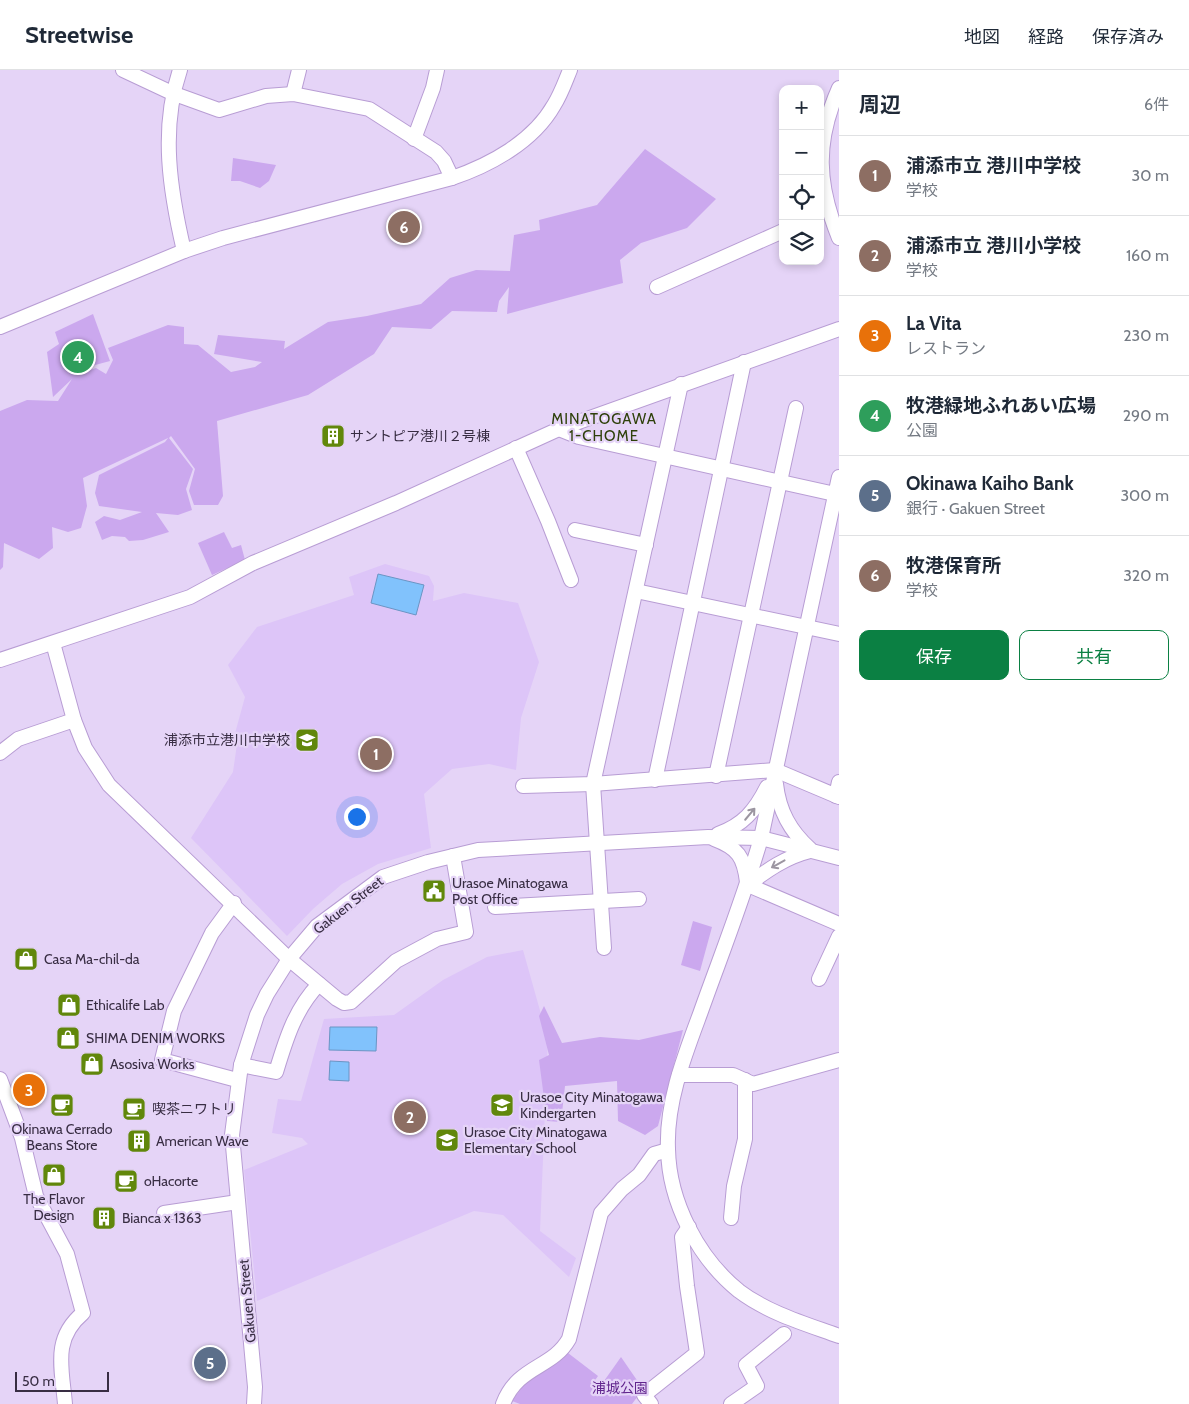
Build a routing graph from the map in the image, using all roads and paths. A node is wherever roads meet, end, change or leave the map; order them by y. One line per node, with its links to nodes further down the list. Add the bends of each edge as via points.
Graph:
1 (123, 70): 7 (street)
2 (180, 70): 7 (street)
3 (299, 70): 8 (street)
4 (438, 70): 9 (street)
5 (570, 70): 11 (street, via 554,106 532,132 482,167)
6 (839, 88): 10 (street, via 826,118 821,146)
7 (172, 93): 8 (street, via 219,110 266,96); 15 (street, via 168,148 172,198)
8 (293, 94): 9 (street, via 369,109)
9 (414, 139): 11 (street, via 436,152)
10 (821, 175)
11 (452, 178): 15 (street, via 222,238)
12 (824, 212): 14 (street)
13 (779, 232): 16 (street)
14 (839, 238)
15 (184, 251): 17 (street)
16 (657, 287)
17 (0, 327)
18 (839, 329): 19 (street)
19 (744, 362): 20 (street); 25 (street)
20 (681, 384): 22 (street); 24 (street)
21 (796, 408): 27 (street)
22 (559, 429): 23 (street); 24 (street, via 579,438)
23 (516, 448): 31 (street); 37 (street, via 253,563 190,598)
24 (665, 457): 25 (street); 30 (street)
25 (721, 469): 27 (street); 33 (street)
26 (839, 477): 28 (street)
27 (780, 481): 28 (street); 34 (street)
28 (837, 494): 35 (street)
29 (575, 530): 30 (street)
30 (646, 545): 32 (street)
31 (571, 580)
32 (636, 591): 33 (street); 45 (street)
33 (693, 603): 34 (street); 43 (street)
34 (752, 615): 35 (street); 42 (street)
35 (807, 627): 36 (street); 41 (street)
36 (839, 634)
37 (53, 643): 38 (street); 39 (street)
38 (0, 660)
39 (74, 720): 40 (street, via 18,738); 57 (street, via 85,748 110,785)
40 (0, 753)
41 (775, 770): 42 (street); 47 (street); 48 (street, one-way to 41, via 745,821 755,809); 49 (street); 51 (street, via 777,795 785,817 798,837)
42 (716, 776): 43 (street)
43 (655, 780): 45 (street)
44 (839, 782): 47 (street)
45 (593, 784): 46 (street); 50 (street)
46 (522, 786)
47 (837, 796)
48 (708, 837): 49 (street, Gakuen Street); 50 (street, Gakuen Street); 54 (street, via 733,849 742,858)
49 (761, 838): 51 (street, Gakuen Street); 54 (street)
50 (596, 843): 52 (street, Gakuen Street, via 478,850); 56 (street)
51 (812, 850): 53 (street, Gakuen Street); 54 (street, one-way to 54, via 788,859)
52 (453, 856): 62 (street, Gakuen Street, via 383,877 317,926); 64 (street, via 466,932 437,939 396,961 352,1002 344,1003)
53 (839, 858)
54 (748, 885): 59 (street); 67 (street)
55 (639, 899): 56 (street)
56 (600, 900): 58 (street); 61 (street)
57 (234, 903): 62 (street); 69 (street, via 212,933 174,1011 162,1060)
58 (495, 907)
59 (839, 924)
60 (839, 936): 63 (street)
61 (604, 948)
62 (289, 959): 64 (street); 66 (street, Gakuen Street, via 257,1015)
63 (819, 978)
64 (319, 984): 66 (street, via 307,996 288,1029 276,1072)
65 (839, 1060): 70 (street, via 753,1084)
66 (241, 1065): 69 (street, Gakuen Street)
67 (679, 1075): 70 (street, via 733,1074); 71 (street, via 670,1112)
68 (0, 1078): 78 (street, via 22,1138 36,1196 67,1254 83,1313 65,1334 60,1355)
69 (238, 1080): 72 (street, Gakuen Street, via 232,1135)
70 (745, 1080): 74 (street, via 745,1139)
71 (668, 1150): 75 (street, via 673,1183); 80 (street, via 654,1154 639,1175 607,1204 596,1228 569,1339 554,1356 523,1375 512,1386)
72 (238, 1202): 73 (street); 79 (street, Gakuen Street)
73 (164, 1213)
74 (730, 1218)
75 (689, 1227): 77 (street, via 698,1245 739,1291 764,1306); 81 (street, via 682,1237 686,1286 698,1353 644,1395)
76 (784, 1334): 82 (street, via 746,1365 757,1386)
77 (839, 1336)
78 (65, 1404)
79 (254, 1404)
80 (503, 1404)
81 (651, 1404)
82 (731, 1404)

